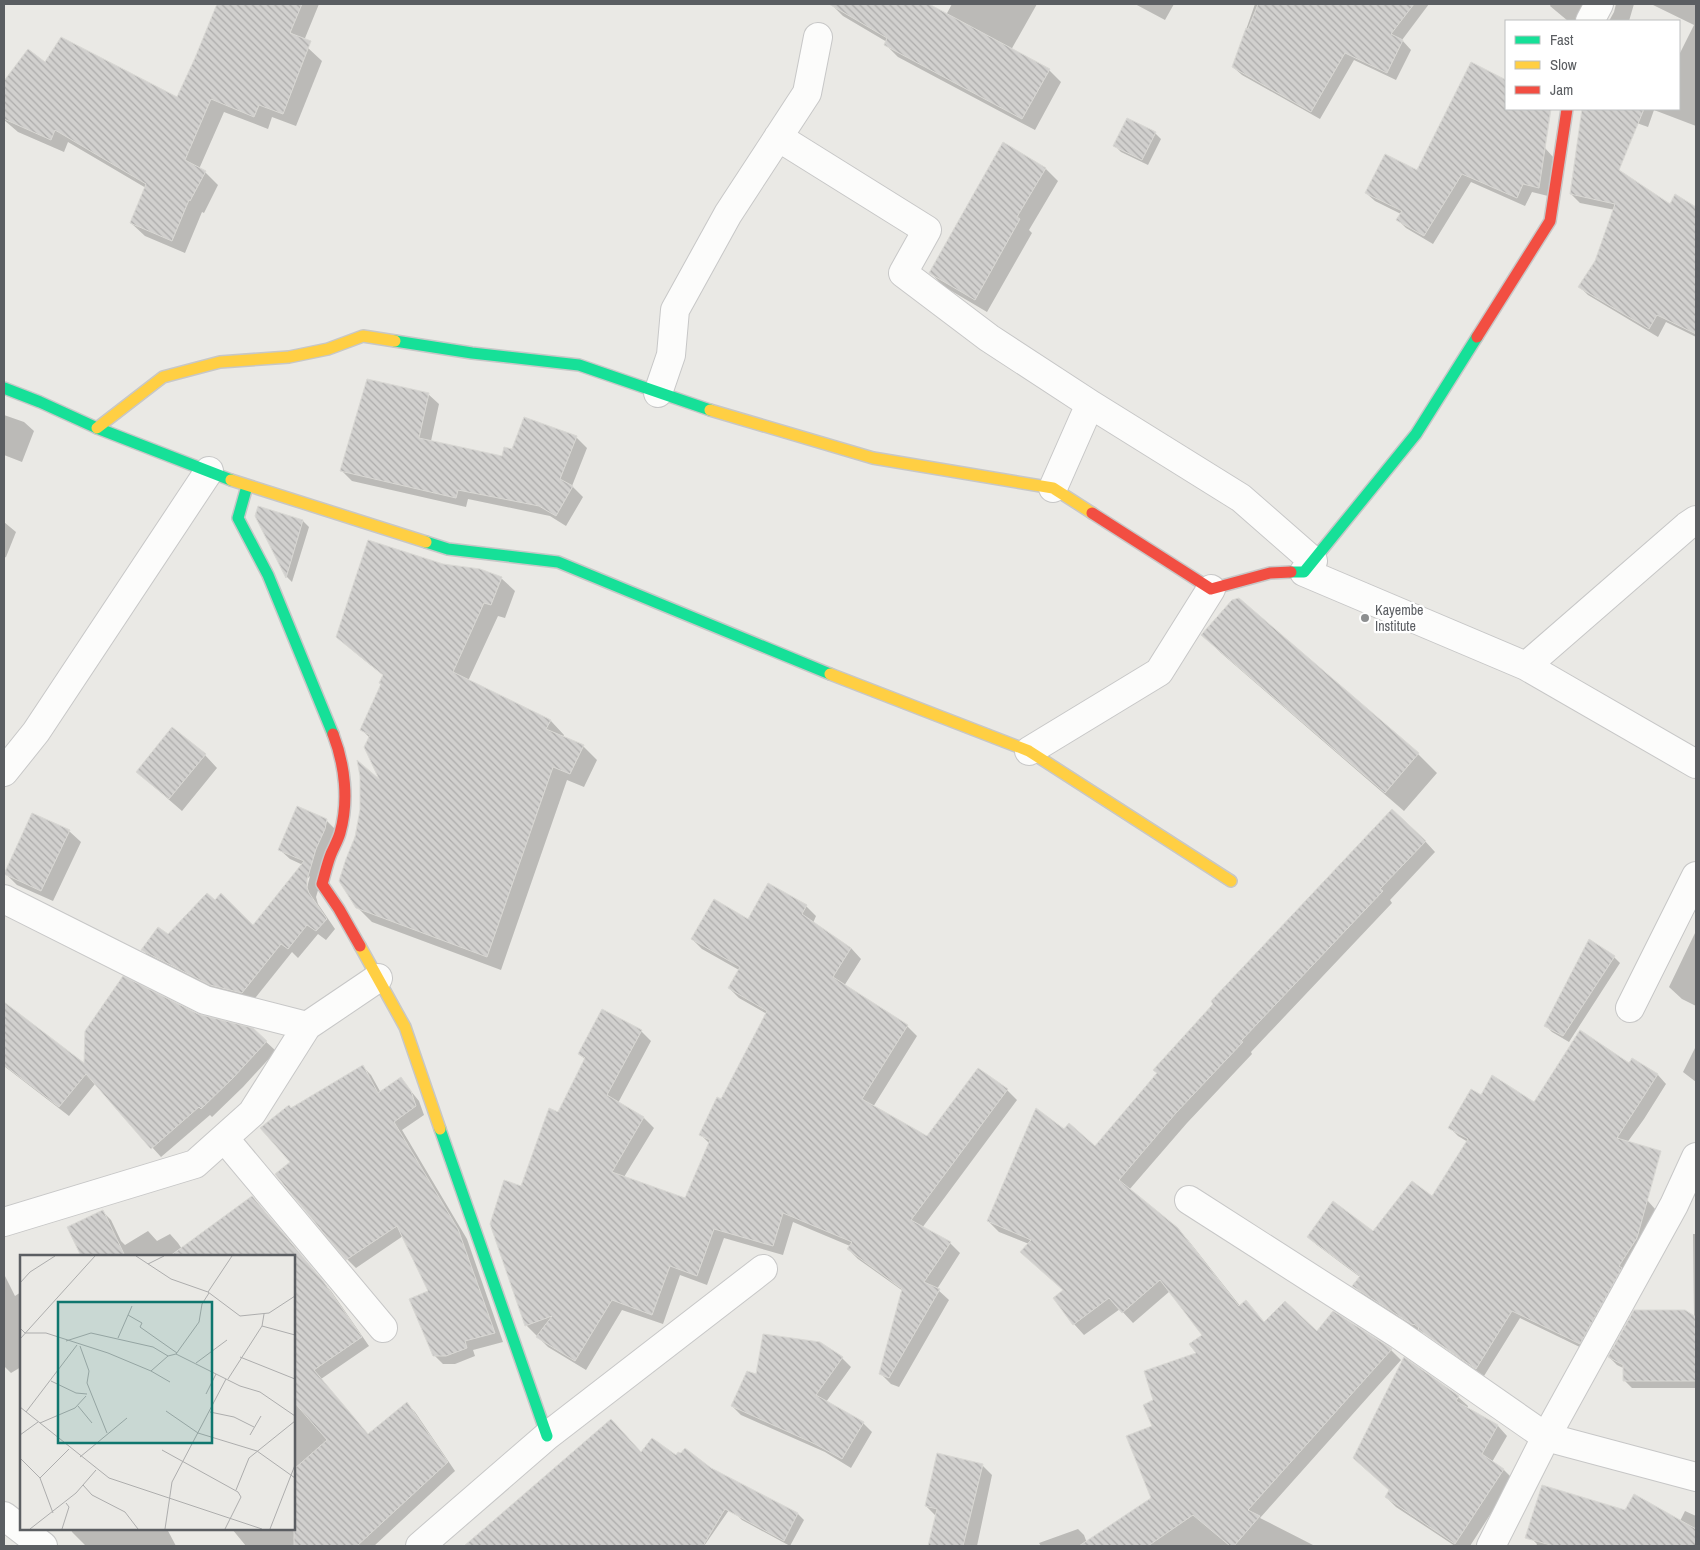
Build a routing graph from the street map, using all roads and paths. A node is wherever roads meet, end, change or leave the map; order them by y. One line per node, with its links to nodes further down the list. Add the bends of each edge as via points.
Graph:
1 (1599, 4): 2 (street)
2 (1591, 20)
3 (818, 37): 5 (street, via 807,93)
4 (1567, 110): 14 (street, via 1550,221 1416,434)
5 (778, 137): 7 (street, via 728,214 675,310 671,355); 8 (street, via 927,230 903,273 989,338)
6 (4, 388): 9 (street)
7 (658, 393): 9 (street, via 579,366 362,336 328,349 289,357 220,362 163,378); 12 (street, via 873,458)
8 (1090, 404): 12 (street); 14 (street, via 1242,498)
9 (97, 428): 10 (street)
10 (208, 471): 11 (street); 19 (street, via 36,732)
11 (247, 486): 17 (street, via 448,548 558,562); 23 (street, via 238,518 268,575 340,751 345,806 340,834 322,884)
12 (1053, 488): 15 (street)
13 (1696, 520): 16 (street)
14 (1309, 566): 15 (street); 16 (street)
15 (1211, 589): 17 (street, via 1160,672)
16 (1526, 666): 18 (street)
17 (1029, 751): 21 (street)
18 (1696, 764)
19 (4, 772)
20 (1696, 876): 24 (street)
21 (1231, 881)
22 (4, 899): 25 (street, via 205,1000)
23 (378, 978): 25 (street); 33 (street, via 405,1027)
24 (1630, 1008)
25 (307, 1026): 26 (street, via 252,1112)
26 (224, 1138): 30 (street, via 195,1164); 32 (street)
27 (1696, 1157): 29 (street)
28 (1189, 1200): 34 (street, via 1398,1334)
29 (1685, 1206): 34 (street)
30 (4, 1222)
31 (763, 1269): 33 (street)
32 (383, 1328)
33 (547, 1436): 40 (street)
34 (1546, 1437): 35 (street); 41 (street)
35 (1696, 1477)
36 (4, 1516): 37 (street)
37 (20, 1528)
38 (22, 1530): 39 (street)
39 (43, 1546)
40 (420, 1546)
41 (1491, 1546)

